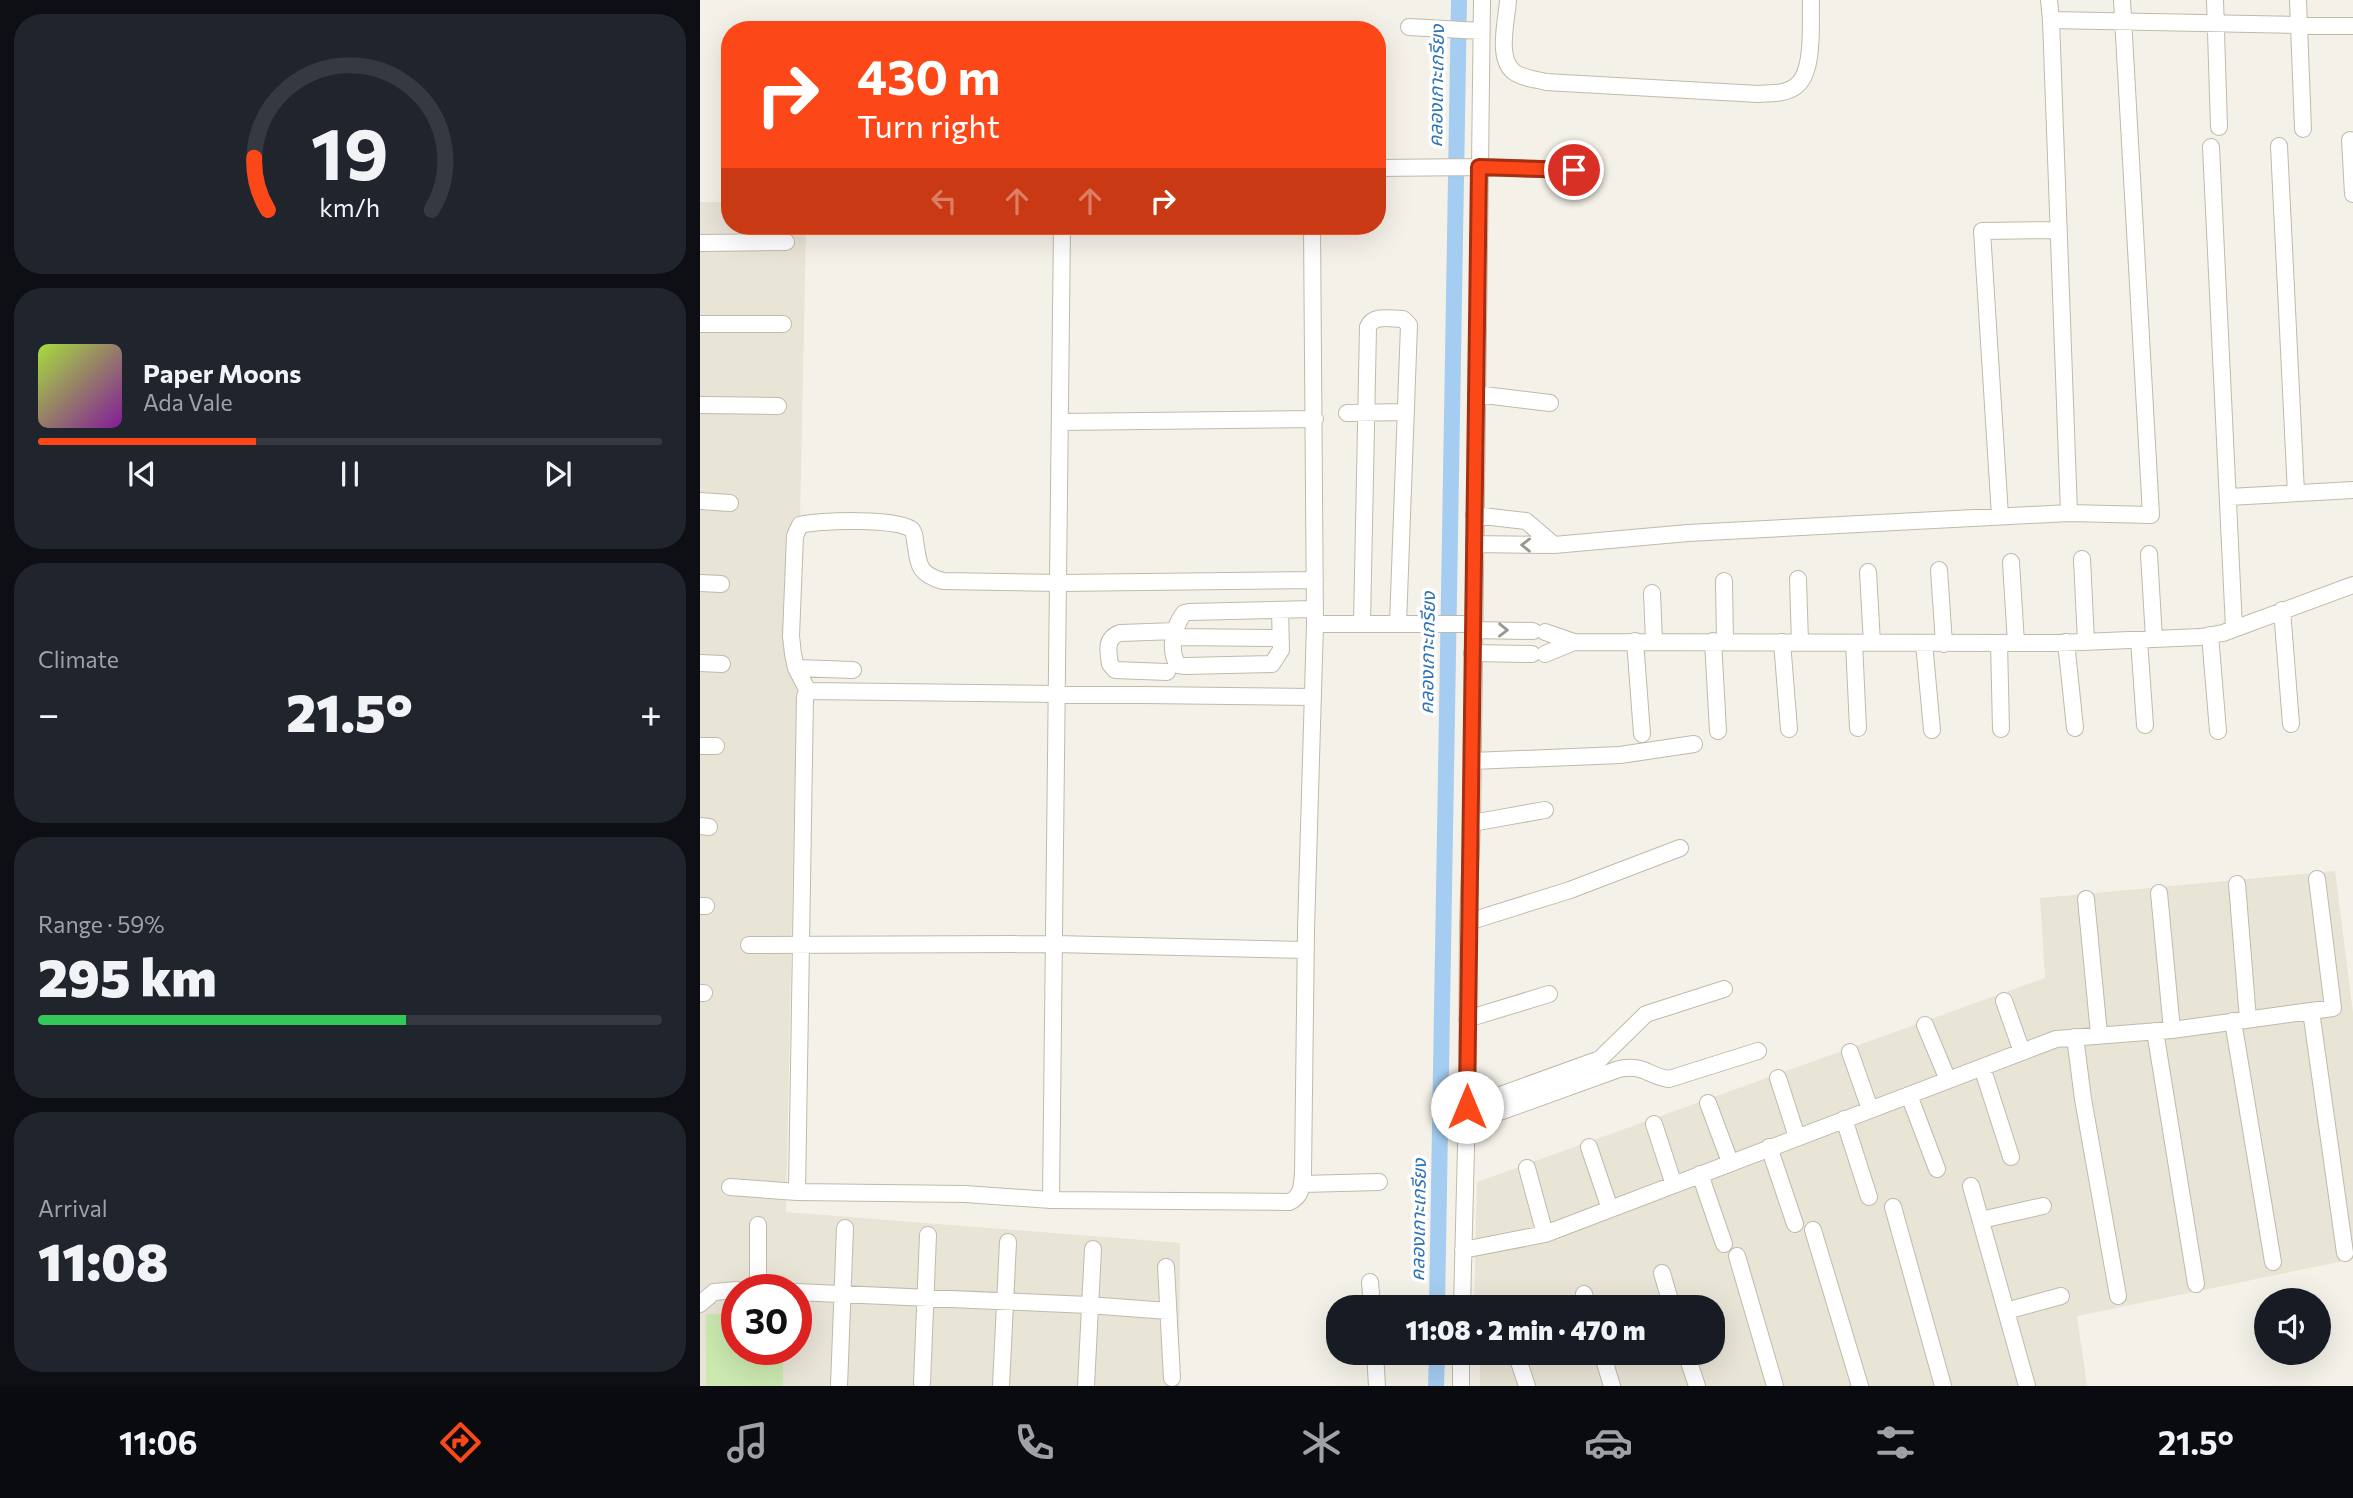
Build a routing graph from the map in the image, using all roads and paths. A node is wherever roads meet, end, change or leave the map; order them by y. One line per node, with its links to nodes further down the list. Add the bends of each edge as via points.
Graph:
1 (1482, 0): 14 (street)
2 (1508, 0): 3 (street, via 1504,52 1507,64 1522,76 1546,82 1758,94 1784,92 1803,79 1809,64)
3 (1811, 0)
4 (2049, 0): 8 (street)
5 (2122, 0): 9 (street)
6 (2215, 0): 10 (street)
7 (2298, 0): 11 (street)
8 (2050, 20): 9 (street); 24 (street)
9 (2123, 22): 10 (street); 45 (street, via 2151,515)
10 (2216, 23): 11 (street); 15 (street)
11 (2299, 25): 12 (street); 16 (street)
12 (2353, 26)
13 (1409, 27): 14 (street)
14 (1481, 31): 20 (street)
15 (2219, 127)
16 (2303, 129)
17 (2350, 140): 23 (street)
18 (2279, 146): 41 (street)
19 (2211, 148): 42 (street)
20 (1479, 167): 21 (street); 22 (street); 31 (street)
21 (1386, 169)
22 (1574, 170)
23 (2353, 194)
24 (2059, 230): 45 (street); 47 (street, via 1982,231)
25 (1062, 235): 39 (street)
26 (1312, 235): 38 (street)
27 (786, 242): 28 (street)
28 (700, 243)
29 (700, 324): 30 (street)
30 (783, 324)
31 (1476, 394): 32 (street); 46 (street)
32 (1550, 403)
33 (700, 405): 34 (street)
34 (778, 406)
35 (1368, 412): 36 (street); 36 (street, via 1368,327 1375,318 1403,319 1409,325); 37 (street); 66 (street)
36 (1405, 412): 67 (street)
37 (1348, 413)
38 (1315, 419): 39 (street); 56 (street)
39 (1059, 422): 59 (street)
40 (2353, 490): 41 (street)
41 (2296, 493): 42 (street)
42 (2229, 497): 69 (street)
43 (700, 501): 44 (street)
44 (730, 503)
45 (2069, 513): 47 (street)
46 (1474, 516): 48 (street); 49 (street, via 1526,521)
47 (2000, 516): 49 (street)
48 (1474, 544): 49 (street, one-way to 48); 68 (street)
49 (1554, 545)
50 (2149, 554): 73 (street)
51 (2082, 559): 80 (street)
52 (2011, 562): 86 (street)
53 (1939, 570): 87 (street)
54 (1868, 572): 83 (street)
55 (1798, 579): 81 (street)
56 (1315, 580): 59 (street); 65 (street)
57 (1724, 581): 76 (street)
58 (700, 583): 60 (street)
59 (1059, 583): 91 (street, via 930,578 921,571 914,531 908,527 804,523 795,536 792,636); 95 (street)
60 (721, 584)
61 (2353, 585): 64 (street)
62 (1652, 593): 75 (street)
63 (1280, 610): 65 (street); 70 (street, via 1184,613); 72 (street)
64 (2281, 610): 69 (street); 97 (street)
65 (1315, 617): 66 (street); 96 (street)
66 (1362, 624): 67 (street)
67 (1398, 624): 68 (street)
68 (1473, 627): 77 (street, one-way to 77, via 1539,631); 88 (street)
69 (2234, 628): 71 (street)
70 (1175, 634): 72 (street); 72 (street, via 1174,659 1185,666 1268,666 1281,650); 93 (street, via 1120,633 1109,641 1110,664 1115,670)
71 (2210, 635): 73 (street); 105 (street)
72 (1280, 638)
73 (2147, 639): 80 (street); 98 (street)
74 (1635, 641): 75 (street); 77 (street); 106 (street)
75 (1654, 641): 76 (street)
76 (1719, 641): 78 (street); 104 (street)
77 (1574, 642): 88 (street, via 1539,654)
78 (1782, 642): 81 (street); 101 (street)
79 (2066, 642): 80 (street); 86 (street); 100 (street)
80 (2086, 642)
81 (1800, 643): 82 (street)
82 (1854, 643): 83 (street); 99 (street)
83 (1872, 643): 84 (street)
84 (1924, 643): 87 (street); 103 (street)
85 (1999, 643): 86 (street); 87 (street); 102 (street)
86 (2016, 643)
87 (1944, 644)
88 (1472, 653): 108 (street)
89 (700, 663): 90 (street)
90 (722, 664)
91 (796, 668): 92 (street); 94 (street)
92 (853, 670)
93 (1167, 672)
94 (808, 691): 95 (street); 117 (street)
95 (1058, 694): 96 (street); 118 (street)
96 (1313, 698): 120 (street)
97 (2291, 724)
98 (2145, 725)
99 (1858, 728)
100 (2075, 728)
101 (1789, 729)
102 (2001, 729)
103 (1932, 730)
104 (1717, 731)
105 (2218, 732)
106 (1642, 734)
107 (1694, 744): 108 (street, via 1620,755)
108 (1472, 761): 110 (street)
109 (1545, 810): 110 (street)
110 (1472, 822): 116 (street)
111 (1680, 848): 116 (street)
112 (2318, 879): 124 (street, via 2333,1008)
113 (2237, 884): 126 (street)
114 (2159, 893): 128 (street)
115 (2086, 900): 130 (street)
116 (1468, 922): 125 (street)
117 (802, 944): 118 (street); 119 (street); 157 (street)
118 (1055, 944): 120 (street); 159 (street)
119 (749, 946)
120 (1306, 950): 153 (street)
121 (1724, 989): 141 (street, via 1646,1014 1600,1059)
122 (1549, 993): 125 (street)
123 (2004, 1001): 134 (street)
124 (2311, 1011): 126 (street); 174 (street)
125 (1467, 1019): 141 (street)
126 (2241, 1020): 128 (street); 176 (street)
127 (1925, 1025): 137 (street)
128 (2172, 1030): 129 (street)
129 (2155, 1031): 130 (street); 181 (street)
130 (2099, 1034): 131 (street)
131 (2074, 1037): 134 (street); 189 (street)
132 (1758, 1051): 141 (street, via 1669,1079 1643,1068 1619,1069)
133 (1850, 1052): 140 (street)
134 (2022, 1052): 135 (street)
135 (1982, 1067): 137 (street); 147 (street)
136 (1778, 1078): 144 (street)
137 (1948, 1080): 138 (street)
138 (1909, 1095): 140 (street); 150 (street)
139 (1708, 1103): 148 (street)
140 (1870, 1109): 142 (street)
141 (1466, 1116): 173 (street)
142 (1844, 1119): 144 (street); 158 (street)
143 (1654, 1124): 154 (street)
144 (1797, 1137): 146 (street)
145 (1589, 1147): 162 (street)
146 (1769, 1147): 148 (street); 164 (street)
147 (2011, 1157)
148 (1730, 1162): 151 (street)
149 (1527, 1168): 168 (street)
150 (1937, 1169)
151 (1700, 1174): 154 (street); 171 (street)
152 (1379, 1182): 153 (street)
153 (1302, 1184): 159 (street, via 1300,1194 1289,1202)
154 (1674, 1185): 162 (street)
155 (1971, 1186): 163 (street)
156 (730, 1187): 157 (street)
157 (797, 1192): 159 (street)
158 (1869, 1197)
159 (1051, 1200)
160 (2043, 1206): 163 (street)
161 (1893, 1207): 213 (street)
162 (1610, 1209): 168 (street)
163 (1980, 1220): 195 (street)
164 (1795, 1224)
165 (758, 1225): 179 (street)
166 (845, 1228): 184 (street)
167 (1813, 1230): 212 (street)
168 (1545, 1234): 173 (street)
169 (928, 1235): 190 (street)
170 (1008, 1242): 191 (street)
171 (1724, 1244)
172 (1093, 1250): 193 (street)
173 (1463, 1250): 186 (street)
174 (2345, 1253)
175 (1737, 1256): 211 (street)
176 (2273, 1262)
177 (1166, 1267): 194 (street)
178 (1662, 1273): 187 (street)
179 (758, 1274)
180 (1370, 1282): 185 (street)
181 (2196, 1284)
182 (721, 1291): 192 (street)
183 (812, 1292): 184 (street)
184 (843, 1293): 190 (street); 203 (street)
185 (1371, 1295)
186 (1462, 1295)
187 (1668, 1295)
188 (2061, 1296): 195 (street)
189 (2118, 1296)
190 (926, 1297): 191 (street); 202 (street)
191 (1005, 1301): 193 (street); 204 (street)
192 (700, 1304)
193 (1088, 1305): 194 (street); 205 (street)
194 (1168, 1311): 201 (street)
195 (2006, 1311): 214 (street)
196 (1376, 1365): 206 (street)
197 (1461, 1365): 207 (street)
198 (1520, 1365): 208 (street)
199 (1606, 1365): 209 (street)
200 (1690, 1365): 210 (street)
201 (1172, 1378)
202 (922, 1383)
203 (839, 1386)
204 (1001, 1386)
205 (1086, 1386)
206 (1377, 1386)
207 (1461, 1386)
208 (1527, 1386)
209 (1612, 1386)
210 (1697, 1386)
211 (1775, 1386)
212 (1860, 1386)
213 (1943, 1386)
214 (2027, 1386)

